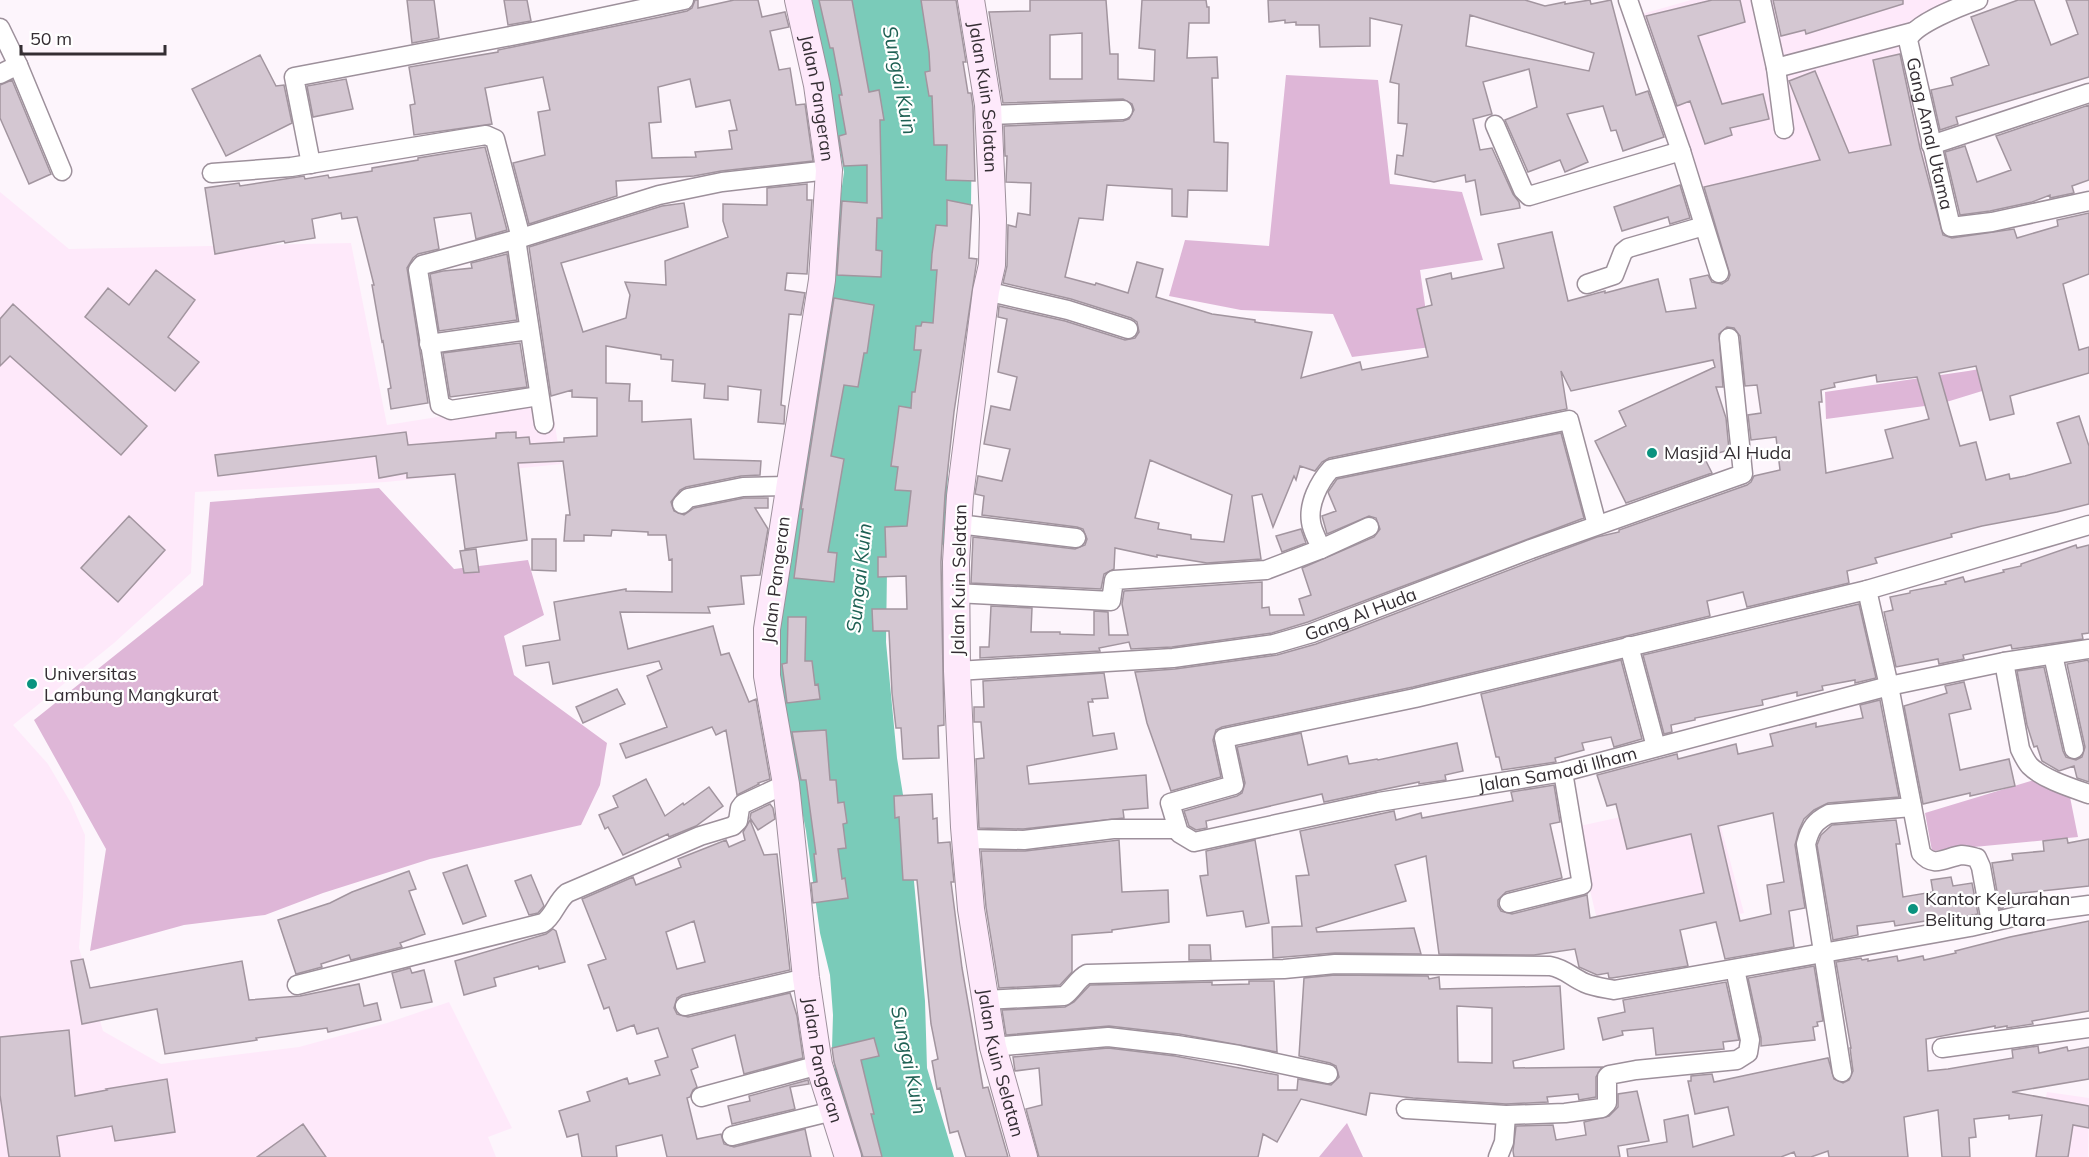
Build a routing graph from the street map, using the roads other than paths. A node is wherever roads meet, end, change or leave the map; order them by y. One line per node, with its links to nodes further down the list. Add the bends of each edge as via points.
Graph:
1 (684, 0): 19 (street, via 294,77)
2 (798, 0): 20 (street, Jalan Pangeran, via 817,85)
3 (971, 0): 14 (street, Jalan Kuin Selatan)
4 (1761, 0): 10 (street)
5 (1978, 0): 8 (street)
6 (1633, 1): 18 (street)
7 (0, 28): 9 (street)
8 (1910, 38): 10 (street); 17 (street, Gang Amal Utama)
9 (18, 65): 11 (street); 21 (street)
10 (1776, 68): 16 (street)
11 (0, 74)
12 (2089, 93): 17 (street)
13 (1123, 110): 14 (street)
14 (989, 114): 28 (street, Jalan Kuin Selatan, via 993,219 992,264)
15 (1495, 125): 18 (street, via 1529,196)
16 (1784, 129)
17 (1931, 145): 23 (street, Gang Amal Utama, via 1951,227)
18 (1681, 151): 24 (street)
19 (311, 164): 22 (street); 25 (street, via 491,136 495,139)
20 (829, 170): 25 (street, via 722,182 659,195); 35 (street, Jalan Pangeran, via 822,280)
21 (62, 171)
22 (212, 173)
23 (2089, 201)
24 (1704, 226): 26 (street); 27 (street, via 1628,248 1614,275)
25 (519, 238): 30 (street); 32 (street, via 419,267)
26 (1719, 273)
27 (1587, 284)
28 (986, 291): 29 (street); 37 (street, Jalan Kuin Selatan)
29 (1128, 329)
30 (529, 330): 32 (street); 33 (street)
31 (1729, 338): 38 (street, Gang Al Huda, via 1743,474)
32 (429, 344): 33 (street, via 444,409)
33 (539, 396): 34 (street)
34 (544, 424)
35 (788, 486): 36 (street, via 743,487 688,498); 54 (street, Jalan Pangeran, via 766,629 767,676)
36 (682, 504)
37 (958, 524): 41 (street); 44 (street, Jalan Kuin Selatan)
38 (1597, 525): 42 (street, via 1569,420 1330,469 1322,478 1310,521); 49 (street, Gang Al Huda, via 1274,644 1173,658)
39 (2089, 525): 43 (street)
40 (1369, 527): 42 (street)
41 (1076, 538)
42 (1321, 549): 44 (street, via 1266,570 1114,580 1111,601)
43 (1867, 590): 45 (street); 50 (street)
44 (955, 593): 49 (street, Jalan Kuin Selatan)
45 (1629, 646): 51 (street); 57 (street, via 1415,698 1224,738 1234,785 1170,803)
46 (2089, 649): 47 (street, Jalan Samadi Ilham)
47 (2053, 655): 48 (street, Jalan Samadi Ilham); 52 (street)
48 (2004, 662): 50 (street, Jalan Samadi Ilham); 55 (street, via 2024,757 2031,767 2052,780)
49 (957, 671): 58 (street, Jalan Kuin Selatan)
50 (1889, 686): 51 (street, Jalan Samadi Ilham); 56 (street)
51 (1656, 747): 53 (street, Jalan Samadi Ilham)
52 (2074, 749)
53 (1563, 772): 57 (street, Jalan Samadi Ilham, via 1379,802 1194,842); 59 (street, via 1582,885)
54 (786, 784): 64 (street, Jalan Pangeran); 65 (street, via 743,804 733,826 700,836 567,893 543,923)
55 (2089, 794)
56 (1912, 807): 61 (street, via 1921,853 1926,859 1933,862 1963,855 1977,858); 62 (street, via 1829,814 1812,825 1806,844)
57 (1177, 829): 58 (street, via 1113,829 1024,840)
58 (965, 839): 66 (street, Jalan Kuin Selatan)
59 (1509, 903)
60 (2089, 905): 61 (street)
61 (1991, 922): 62 (street)
62 (1824, 953): 63 (street); 72 (street)
63 (1735, 969): 66 (street, via 1614,990 1584,983 1550,966 1335,964 1088,974 1064,996); 77 (street, via 1750,1040 1748,1053 1737,1060 1609,1075 1607,1103 1602,1108)
64 (806, 978): 67 (street); 71 (street, Jalan Pangeran)
65 (297, 985)
66 (984, 1000): 69 (street, Jalan Kuin Selatan)
67 (686, 1006)
68 (2089, 1028): 70 (street)
69 (993, 1047): 73 (street, via 1108,1037 1229,1053); 80 (street, Jalan Kuin Selatan)
70 (1942, 1048)
71 (819, 1065): 74 (street); 76 (street, Jalan Pangeran)
72 (1842, 1072)
73 (1328, 1074)
74 (701, 1097)
75 (1406, 1109): 77 (street)
76 (832, 1111): 78 (street); 79 (street, Jalan Pangeran)
77 (1506, 1115): 81 (street, via 1504,1142)
78 (732, 1136)
79 (848, 1157)
80 (1024, 1157)
81 (1498, 1157)

